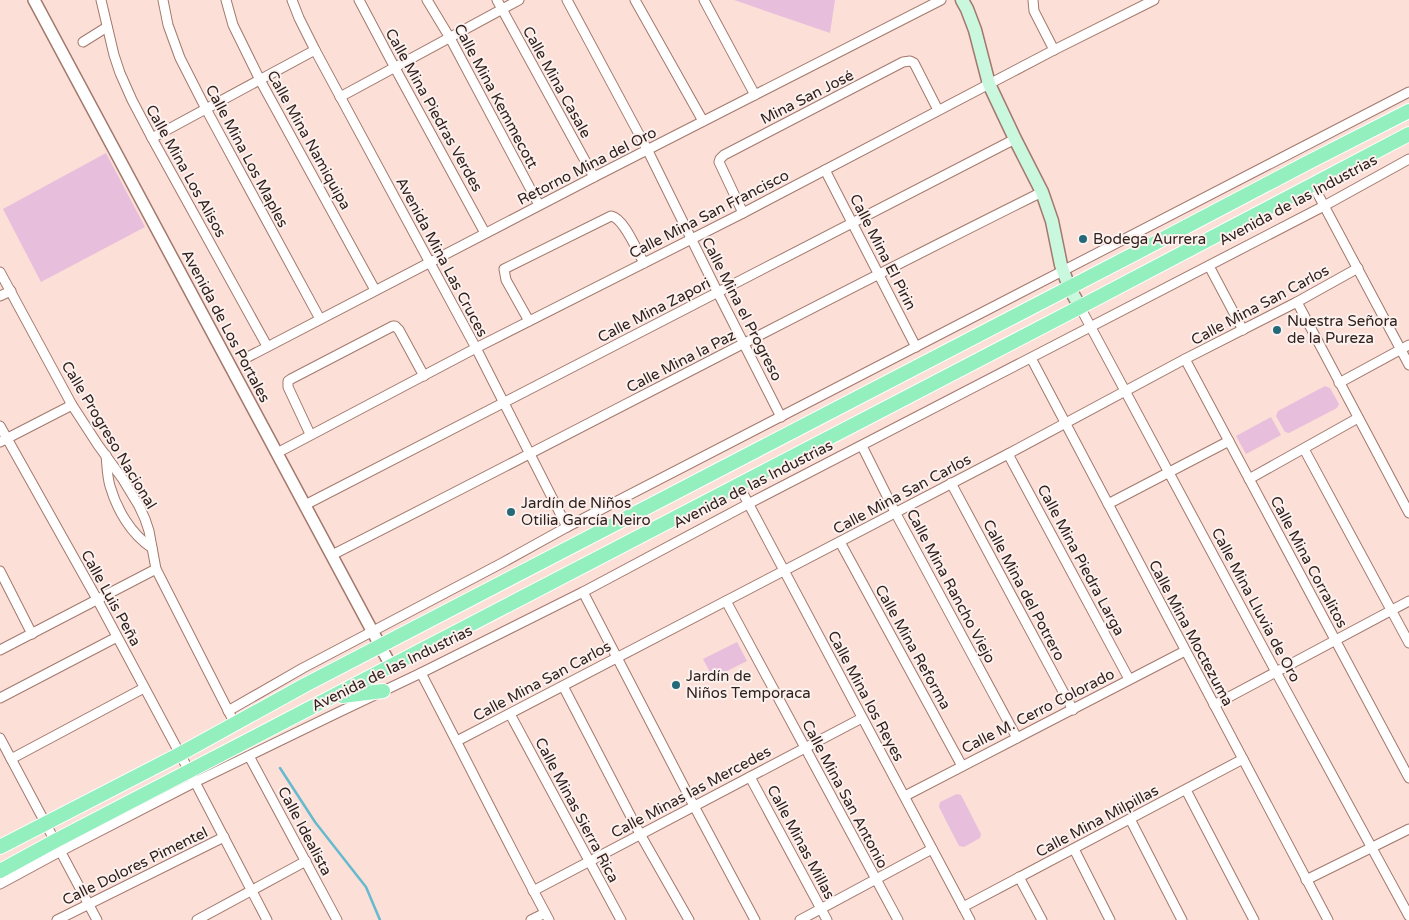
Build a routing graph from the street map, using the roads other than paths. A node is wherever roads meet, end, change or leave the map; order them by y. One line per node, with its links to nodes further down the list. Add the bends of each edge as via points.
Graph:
1 (34, 0): 89 (street, Avenida de Los Portales)
2 (101, 0): 18 (street, Calle Mina Los Alisos)
3 (163, 0): 29 (street, Calle Mina Los Maples, via 180,58)
4 (226, 0): 24 (street, Calle Mina Namiquipa)
5 (292, 0): 21 (street, Avenida Mina Las Cruces)
6 (359, 0): 23 (street, Calle Mina Piedras Verdes)
7 (427, 0): 19 (street, Calle Mina Kemmecott)
8 (497, 0): 17 (street, Calle Mina Casale)
9 (519, 0): 17 (street)
10 (567, 0): 36 (street, Calle Mina el Progreso)
11 (635, 0): 32 (street)
12 (704, 0): 27 (street)
13 (941, 0): 27 (street, Retorno Mina del Oro)
14 (962, 0): 25 (main road, via 975,30)
15 (1034, 0): 22 (street, via 1034,10)
16 (1154, 0): 22 (street, Calle Mina San Francisco)
17 (502, 9): 19 (street); 39 (street, Calle Mina Casale)
18 (107, 27): 20 (street); 34 (street, Calle Mina Los Alisos, via 120,73)
19 (450, 38): 23 (street); 42 (street, Calle Mina Kemmecott)
20 (83, 42)
21 (315, 50): 24 (street); 28 (street, Avenida Mina Las Cruces)
22 (1054, 50): 25 (street, Calle Mina San Francisco)
23 (395, 68): 28 (street); 46 (street, Calle Mina Piedras Verdes)
24 (260, 80): 29 (street); 56 (street, Calle Mina Namiquipa)
25 (989, 84): 30 (street, Calle Mina San Francisco); 35 (main road)
26 (1409, 92): 52 (street)
27 (755, 95): 32 (street, Retorno Mina del Oro)
28 (340, 97): 48 (street, Avenida Mina Las Cruces)
29 (206, 109): 34 (street); 62 (street, Calle Mina Los Maples)
30 (938, 110): 38 (street, Calle Mina San Francisco); 44 (street, Mina San José, via 914,63 903,62 732,150 719,162)
31 (1409, 110): 55 (main road, Avenida de las Industrias)
32 (703, 121): 36 (street, Retorno Mina del Oro)
33 (1409, 134): 40 (main road, Avenida de las Industrias)
34 (152, 138): 67 (street, Calle Mina Los Alisos)
35 (1014, 139): 41 (main road); 45 (street, Calle Mina Zapori)
36 (648, 150): 39 (street, Retorno Mina del Oro); 47 (street, Calle Mina el Progreso)
37 (1409, 160): 43 (street, Avenida de las Industrias)
38 (824, 170): 44 (street, Calle Mina San Francisco); 45 (street, Calle Mina El Pirin)
39 (594, 177): 42 (street, Retorno Mina del Oro)
40 (1313, 185): 43 (street); 61 (main road, Avenida de las Industrias)
41 (1042, 192): 52 (main road); 54 (street, Calle Mina la Paz)
42 (539, 205): 46 (street, Retorno Mina del Oro)
43 (1324, 206): 50 (street, Avenida de las Industrias); 51 (street)
44 (743, 213): 47 (street, Calle Mina San Francisco)
45 (852, 223): 54 (street, Calle Mina El Pirin); 58 (street, Calle Mina Zapori)
46 (485, 233): 48 (street, Retorno Mina del Oro)
47 (692, 239): 49 (street, Calle Mina San Francisco); 58 (street, Calle Mina el Progreso)
48 (430, 262): 56 (street, Retorno Mina del Oro); 70 (street, Avenida Mina Las Cruces)
49 (644, 263): 63 (street, Calle Mina San Francisco); 63 (street, via 622,224 616,216 611,216 504,269 506,280)
50 (1209, 266): 64 (street, Avenida de las Industrias); 65 (street)
51 (1358, 268): 60 (street, Calle Mina San Carlos); 69 (street)
52 (1063, 270): 55 (main road); 68 (street)
53 (0, 272): 57 (street, Calle Progreso Nacional)
54 (879, 273): 66 (street, Calle Mina la Paz); 68 (street, Calle Mina El Pirin)
55 (1069, 287): 61 (main road); 119 (main road, Avenida de las Industrias)
56 (375, 290): 62 (street, Retorno Mina del Oro)
57 (11, 291): 59 (street); 79 (street, Calle Progreso Nacional)
58 (718, 293): 66 (street, Calle Mina el Progreso); 78 (street, Calle Mina Zapori)
59 (0, 296)
60 (1297, 302): 65 (street, Calle Mina San Carlos); 76 (street)
61 (1080, 307): 64 (street, Calle Mina Lluvia de Oro); 96 (main road, Avenida de las Industrias)
62 (320, 319): 67 (street, Retorno Mina del Oro)
63 (529, 322): 70 (street, Calle Mina San Francisco)
64 (1090, 328): 72 (street, Avenida de las Industrias); 77 (street, Calle Mina Lluvia de Oro)
65 (1243, 330): 73 (street, Calle Mina San Carlos)
66 (744, 344): 80 (street, Calle Mina el Progreso); 92 (street, Calle Mina la Paz)
67 (267, 346): 71 (street, Retorno Mina del Oro)
68 (916, 347): 80 (street)
69 (1405, 347): 74 (street); 76 (street)
70 (476, 348): 75 (street, Calle Mina San Francisco); 78 (street, Avenida Mina Las Cruces)
71 (246, 358)
72 (1031, 358): 82 (street, Calle Mina Moctezuma); 87 (street, Avenida de las Industrias)
73 (1185, 359): 77 (street, Calle Mina San Carlos); 86 (street, Calle Mina Corralitos)
74 (1409, 365)
75 (424, 376): 84 (street, Calle Mina San Francisco); 84 (street, via 399,330 393,326 288,381)
76 (1339, 383): 81 (street)
77 (1126, 391): 82 (street, Calle Mina San Carlos); 93 (street, Calle Mina Lluvia de Oro)
78 (503, 403): 92 (street, Avenida Mina Las Cruces); 99 (street, Calle Mina Zapori)
79 (72, 405): 85 (street); 91 (street, Calle Progreso Nacional)
80 (781, 417): 102 (street)
81 (1358, 418): 88 (street); 101 (street)
82 (1066, 423): 90 (street, Calle Mina San Carlos); 98 (street, Calle Mina Moctezuma)
83 (0, 426): 85 (street, Calle Luis Peña)
84 (310, 434): 89 (street, Calle Mina San Francisco)
85 (3, 440): 110 (street, Calle Luis Peña)
86 (1229, 441): 93 (street); 94 (street, Calle Mina Corralitos)
87 (862, 446): 97 (street, Avenida de las Industrias); 100 (street, Calle Mina Rancho Viejo)
88 (1304, 449): 94 (street); 113 (street)
89 (277, 453): 99 (street, Avenida de Los Portales)
90 (1008, 454): 95 (street, Calle Mina San Carlos); 126 (street, Calle Mina Piedra Larga)
91 (106, 455): 104 (street, Calle Progreso Nacional, via 139,506); 104 (street, via 115,500 128,525 142,542)
92 (529, 455): 102 (street, Avenida Mina Las Cruces); 105 (street, Calle Mina la Paz)
93 (1169, 472): 98 (street); 124 (street, Calle Mina Lluvia de Oro)
94 (1249, 479): 117 (street, Calle Mina Corralitos)
95 (951, 483): 100 (street, Calle Mina San Carlos); 133 (street, Calle Mina del Potrero)
96 (738, 484): 97 (street, Calle Mina los Reyes); 123 (main road, Avenida de las Industrias)
97 (748, 504): 108 (street, Calle Mina los Reyes); 109 (street, Avenida de las Industrias)
98 (1108, 504): 121 (street, Calle Mina Moctezuma)
99 (305, 506): 105 (street, Avenida de Los Portales)
100 (896, 512): 103 (street, Calle Mina San Carlos); 139 (street, Calle Mina Rancho Viejo)
101 (1409, 513)
102 (567, 527): 114 (street)
103 (840, 542): 108 (street, Calle Mina San Carlos); 146 (street, Calle Mina Reforma)
104 (152, 548): 106 (street, Calle Progreso Nacional)
105 (332, 555): 114 (street, Avenida de Los Portales)
106 (156, 569): 110 (street); 134 (street, Calle Progreso Nacional)
107 (0, 571): 115 (street)
108 (784, 571): 111 (street, Calle Mina San Carlos); 136 (street, Calle Mina los Reyes)
109 (582, 592): 122 (street); 125 (street, Avenida de las Industrias)
110 (97, 599): 115 (street); 116 (street, Calle Luis Peña)
111 (726, 601): 122 (street, Calle Mina San Carlos); 141 (street, Calle Mina San Antonio)
112 (1409, 601): 113 (street)
113 (1392, 610): 117 (street); 118 (street)
114 (372, 630): 119 (street, Avenida de Los Portales); 134 (street)
115 (32, 634): 120 (street)
116 (117, 637): 128 (street, Calle Luis Peña); 130 (street)
117 (1335, 640): 124 (street); 149 (street, Calle Mina Corralitos)
118 (1409, 643)
119 (381, 646): 123 (street, Avenida de Los Portales); 137 (main road, Avenida de las Industrias)
120 (0, 650)
121 (1185, 651): 126 (street, Calle M. Cerro Colorado); 132 (street, Calle Mina Moctezuma)
122 (617, 657): 127 (street, Calle Mina San Carlos); 152 (street)
123 (392, 666): 131 (main road, Avenida de las Industrias)
124 (1276, 672): 132 (street); 160 (street, Calle Mina Lluvia de Oro)
125 (421, 673): 129 (street, Avenida de las Industrias); 140 (street)
126 (1130, 679): 133 (street, Calle M. Cerro Colorado)
127 (563, 686): 135 (street, Calle Mina San Carlos); 156 (street)
128 (144, 688): 142 (street, Calle Luis Peña); 144 (street)
129 (383, 690): 131 (main road); 143 (street, Avenida de las Industrias)
130 (0, 698)
131 (331, 698): 147 (main road, Avenida de las Industrias)
132 (1214, 705): 145 (street, Calle Mina Moctezuma)
133 (1073, 710): 139 (street, Calle M. Cerro Colorado)
134 (228, 711): 137 (street, Calle Progreso Nacional)
135 (510, 714): 140 (street, Calle Mina San Carlos); 163 (street, Calle Minas Sierra Rica)
136 (862, 718): 141 (street, Calle Minas las Mercedes); 151 (street, Calle Mina los Reyes)
137 (235, 724): 142 (main road, Avenida de las Industrias)
138 (0, 738): 144 (street)
139 (1017, 738): 146 (street, Calle M. Cerro Colorado)
140 (457, 741): 171 (street)
141 (804, 747): 148 (street, Calle Minas las Mercedes); 167 (street, Calle Mina San Antonio)
142 (180, 754): 147 (street, Calle Luis Peña); 154 (main road, Avenida de las Industrias)
143 (249, 756): 147 (street, Avenida de las Industrias); 164 (street, Calle Idealista)
144 (11, 758): 154 (street)
145 (1243, 759): 150 (street, Calle Mina Milpillas); 168 (street, Calle Mina Moctezuma)
146 (962, 766): 151 (street, Calle M. Cerro Colorado)
147 (192, 777): 157 (street); 158 (main road, Avenida de las Industrias)
148 (750, 777): 152 (street, Calle Minas las Mercedes); 174 (street, Calle Minas Millas)
149 (1409, 778)
150 (1186, 790): 153 (street, Calle Mina Milpillas); 193 (street)
151 (905, 796): 161 (street, Calle Mina los Reyes)
152 (694, 806): 156 (street, Calle Minas las Mercedes); 185 (street)
153 (1130, 819): 162 (street, Calle Mina Milpillas); 192 (street)
154 (45, 823): 158 (street); 159 (main road, Avenida de las Industrias)
155 (1409, 829): 160 (street)
156 (640, 834): 163 (street, Calle Minas las Mercedes); 184 (street)
157 (224, 837): 170 (street); 172 (street, Calle Dolores Pimentel)
158 (58, 846): 165 (main road, Avenida de las Industrias); 169 (street, Avenida de las Industrias); 172 (street)
159 (0, 847)
160 (1372, 847): 168 (street); 176 (street, Calle Mina Lluvia de Oro)
161 (932, 849): 167 (street); 173 (street, Calle Mina los Reyes)
162 (1074, 849): 166 (street, Calle Mina Milpillas); 191 (street)
163 (589, 860): 171 (street, Calle Minas las Mercedes); 183 (street, Calle Minas Sierra Rica)
164 (306, 861): 170 (street); 181 (street, Calle Idealista)
165 (0, 871)
166 (1019, 877): 173 (street, Calle Mina Milpillas); 190 (street)
167 (876, 880): 174 (street); 188 (street, Calle Mina San Antonio)
168 (1306, 880): 194 (street, Calle Mina Moctezuma)
169 (0, 884)
170 (252, 891): 179 (street); 180 (street)
171 (532, 891): 175 (street)
172 (89, 904): 177 (street, Calle Dolores Pimentel); 178 (street)
173 (963, 907): 189 (street, Calle Mina los Reyes)
174 (821, 909): 186 (street); 187 (street, Calle Minas Millas)
175 (547, 916): 182 (street)
176 (1409, 916)
177 (58, 920)
178 (97, 920)
179 (197, 920)
180 (267, 920)
181 (337, 920)
182 (531, 920)
183 (621, 920)
184 (689, 920)
185 (755, 920)
186 (800, 920)
187 (827, 920)
188 (898, 920)
189 (970, 920)
190 (1042, 920)
191 (1110, 920)
192 (1182, 920)
193 (1254, 920)
194 (1328, 920)

